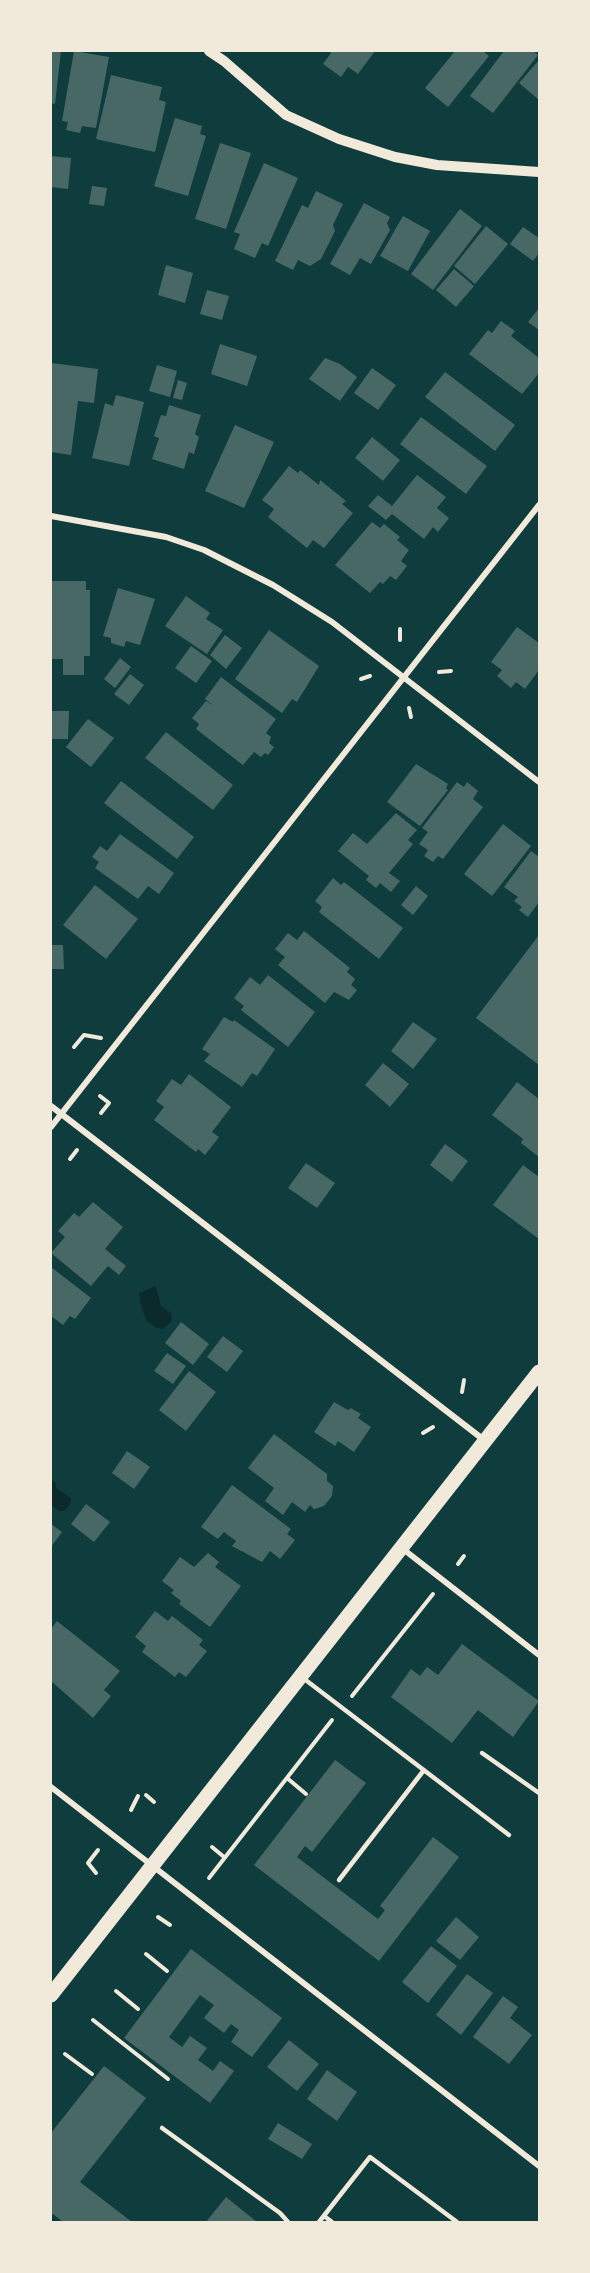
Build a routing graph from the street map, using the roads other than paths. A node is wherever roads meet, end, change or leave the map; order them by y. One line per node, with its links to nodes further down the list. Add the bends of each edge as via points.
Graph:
1 (209, 51): 2 (street, via 286,115 339,139 394,157 437,165)
2 (539, 172)
3 (539, 505): 5 (street)
4 (51, 516): 5 (street, via 166,537 204,550 273,585 332,622)
5 (404, 677): 6 (street); 8 (street)
6 (539, 782)
7 (51, 1106): 8 (street)
8 (61, 1114): 9 (street); 11 (street)
9 (51, 1127)
10 (539, 1372): 11 (main road)
11 (485, 1440): 12 (main road)
12 (400, 1546): 13 (street); 14 (main road)
13 (539, 1655)
14 (300, 1676): 16 (lane); 20 (main road)
15 (482, 1753): 18 (lane)
16 (424, 1770): 19 (lane); 21 (lane)
17 (51, 1787): 20 (street)
18 (539, 1793)
19 (509, 1835)
20 (154, 1866): 22 (main road); 24 (street)
21 (339, 1880)
22 (51, 1995)
23 (162, 2128): 26 (lane)
24 (539, 2166)
25 (324, 2216): 27 (lane); 28 (lane); 29 (lane, via 370,2157)
26 (288, 2222)
27 (319, 2222)
28 (332, 2222)
29 (457, 2222)

